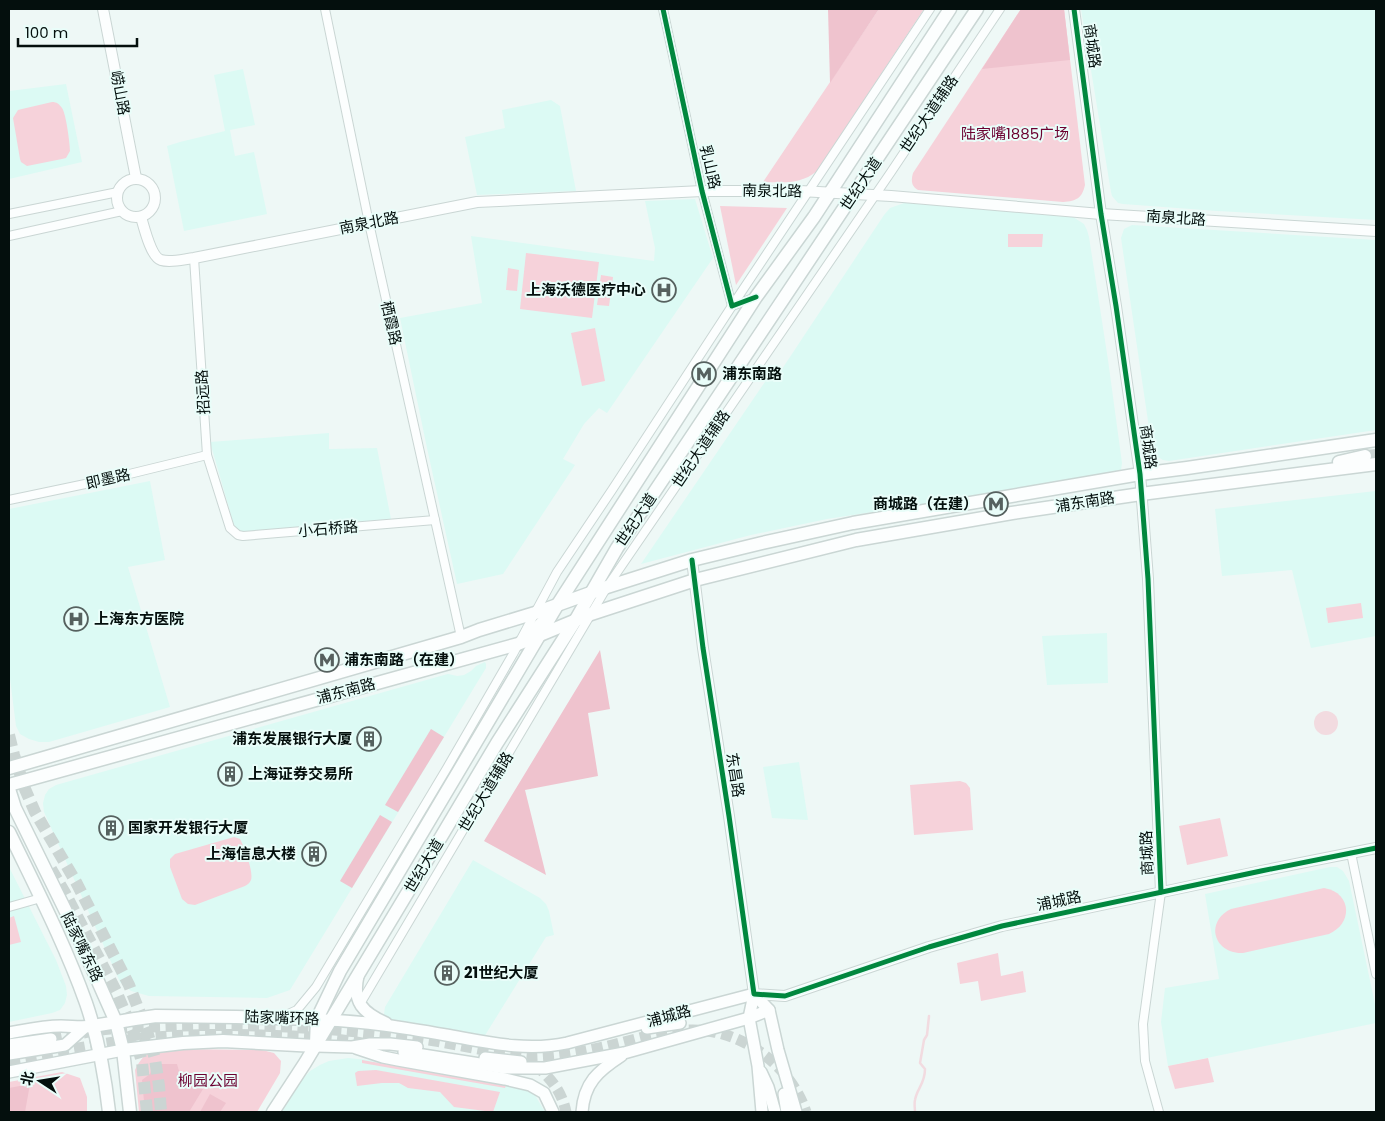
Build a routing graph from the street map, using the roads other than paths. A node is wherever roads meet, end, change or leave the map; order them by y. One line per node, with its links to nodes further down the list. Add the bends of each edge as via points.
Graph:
1 (103, 9): 9 (street, 崂山路)
2 (325, 9): 20 (street, 栖霞路)
3 (663, 9): 10 (street, 乳山路)
4 (930, 9): 12 (street)
5 (950, 9): 13 (main road, 世纪大道)
6 (977, 9): 14 (main road, 世纪大道)
7 (1000, 9): 15 (street, 世纪大道辅路)
8 (1074, 9): 18 (street, 商城路)
9 (136, 178): 11 (street, via 125,182); 19 (street, via 143,179 153,188 156,200 150,212)
10 (702, 191): 12 (street, 南泉北路); 20 (street, 南泉北路, via 483,202); 25 (street, 乳山路)
11 (118, 192): 16 (street, via 117,202); 17 (street)
12 (809, 192): 13 (street, 南泉北路); 25 (street)
13 (830, 193): 14 (street, 南泉北路); 24 (main road, 世纪大道)
14 (854, 194): 15 (street, 南泉北路); 38 (main road, 世纪大道)
15 (875, 195): 18 (street, 南泉北路); 37 (street, 世纪大道辅路)
16 (122, 211): 19 (street, via 132,217); 22 (street)
17 (9, 214)
18 (1101, 214): 21 (street, 南泉北路); 29 (street, 商城路)
19 (141, 217): 23 (street, 南泉北路, via 157,257 161,260)
20 (369, 224): 23 (street, 南泉北路); 33 (street, 栖霞路)
21 (1376, 231)
22 (9, 236)
23 (194, 258): 27 (street, 招远路)
24 (756, 297): 25 (street); 39 (main road, 世纪大道)
25 (732, 306): 40 (street, via 557,572)
26 (1369, 448): 29 (main road, 浦东南路, via 1237,460); 30 (main road, 浦东南路)
27 (207, 455): 32 (street, 即墨路); 34 (street, 招远路)
28 (1376, 464): 30 (main road, 浦东南路)
29 (1140, 474): 31 (street, 商城路); 35 (main road, 浦东南路, via 852,523)
30 (1238, 482): 31 (main road, 浦东南路)
31 (1141, 494): 36 (main road, 浦东南路, via 856,540); 51 (street, 商城路)
32 (9, 500)
33 (434, 520): 34 (street, 小石桥路, via 243,536 234,532); 44 (street, 栖霞路)
34 (227, 523)
35 (692, 560): 36 (street, 东昌路); 37 (main road, 浦东南路)
36 (695, 580): 41 (main road, 浦东南路); 56 (street, 东昌路)
37 (607, 587): 38 (main road, 浦东南路); 41 (street, 世纪大道辅路)
38 (590, 593): 39 (main road, 浦东南路); 42 (main road, 世纪大道)
39 (558, 604): 40 (main road, 浦东南路); 43 (main road, 世纪大道); 45 (street)
40 (535, 613): 44 (main road, 浦东南路); 45 (street)
41 (591, 614): 42 (main road, 浦东南路); 58 (street, 世纪大道辅路)
42 (574, 621): 43 (main road, 浦东南路); 55 (main road, 世纪大道)
43 (540, 635): 45 (main road, 浦东南路); 62 (main road, 世纪大道, via 360,936)
44 (460, 637): 46 (main road, 浦东南路)
45 (518, 644): 47 (main road, 浦东南路); 60 (street, via 316,987 296,1010)
46 (9, 768)
47 (9, 787): 64 (main road, 陆家嘴东路, via 15,808)
48 (9, 832): 52 (main road, 陆家嘴东路)
49 (1376, 848): 50 (street, 浦城路)
50 (1351, 853): 51 (street, 浦城路); 54 (street)
51 (1161, 892): 57 (street, 浦城路, via 1002,926); 95 (street, 商城路, via 1144,1024 1144,1060)
52 (41, 898): 53 (street); 67 (main road, 陆家嘴东路, via 86,1004)
53 (9, 907)
54 (1376, 974)
55 (358, 976): 58 (main road, via 356,995); 63 (main road, 世纪大道)
56 (754, 994): 57 (street, 浦城路); 59 (main road); 61 (main road, 东昌路); 70 (main road, 浦城路)
57 (785, 996): 59 (street, 浦城路)
58 (360, 1004): 66 (main road, via 370,1015)
59 (769, 1010): 61 (main road, 浦城路); 76 (main road)
60 (272, 1018): 62 (main road, 陆家嘴环路); 64 (main road, 陆家嘴环路, via 156,1016)
61 (749, 1018): 78 (main road, 浦城路); 82 (main road, 东昌路)
62 (317, 1020): 63 (main road, 陆家嘴环路); 72 (main road, 世纪大道)
63 (331, 1020): 66 (main road, 陆家嘴环路); 72 (main road, 世纪大道)
64 (116, 1022): 67 (main road, 陆家嘴环路); 75 (main road, 陆家嘴东路)
65 (680, 1024): 70 (main road, via 586,1043)
66 (400, 1026): 73 (main road, 陆家嘴环路, via 514,1046)
67 (88, 1027): 68 (main road, 陆家嘴环路, via 50,1026); 79 (main road, via 65,1045); 80 (main road, 陆家嘴东路)
68 (9, 1033)
69 (51, 1039): 71 (main road)
70 (567, 1043): 73 (main road, 浦城路)
71 (9, 1045)
72 (316, 1046): 74 (main road, 陆家嘴环路); 75 (main road, 陆家嘴环路, via 223,1041); 88 (main road, 世纪大道)
73 (554, 1046)
74 (352, 1047): 81 (main road, 陆家嘴环路, via 403,1044 514,1062); 85 (main road, 陆家嘴环路, via 391,1059 505,1079 530,1085)
75 (123, 1050): 80 (main road, 陆家嘴环路); 87 (main road, 陆家嘴东路)
76 (778, 1050): 93 (main road); 94 (main road)
77 (404, 1052): 83 (main road)
78 (624, 1053): 81 (main road, 浦城路); 90 (main road, via 590,1082)
79 (9, 1054)
80 (100, 1055): 84 (main road, 陆家嘴环路); 86 (main road, 陆家嘴东路)
81 (573, 1063): 83 (main road, via 533,1069)
82 (758, 1066): 91 (main road, 东昌路); 92 (main road)
83 (504, 1068): 85 (main road, via 527,1078)
84 (9, 1072)
85 (544, 1093): 89 (main road)
86 (109, 1112)
87 (130, 1112)
88 (273, 1112)
89 (553, 1112)
90 (582, 1112)
91 (762, 1112)
92 (775, 1112)
93 (787, 1112)
94 (796, 1112)
95 (1159, 1112)

